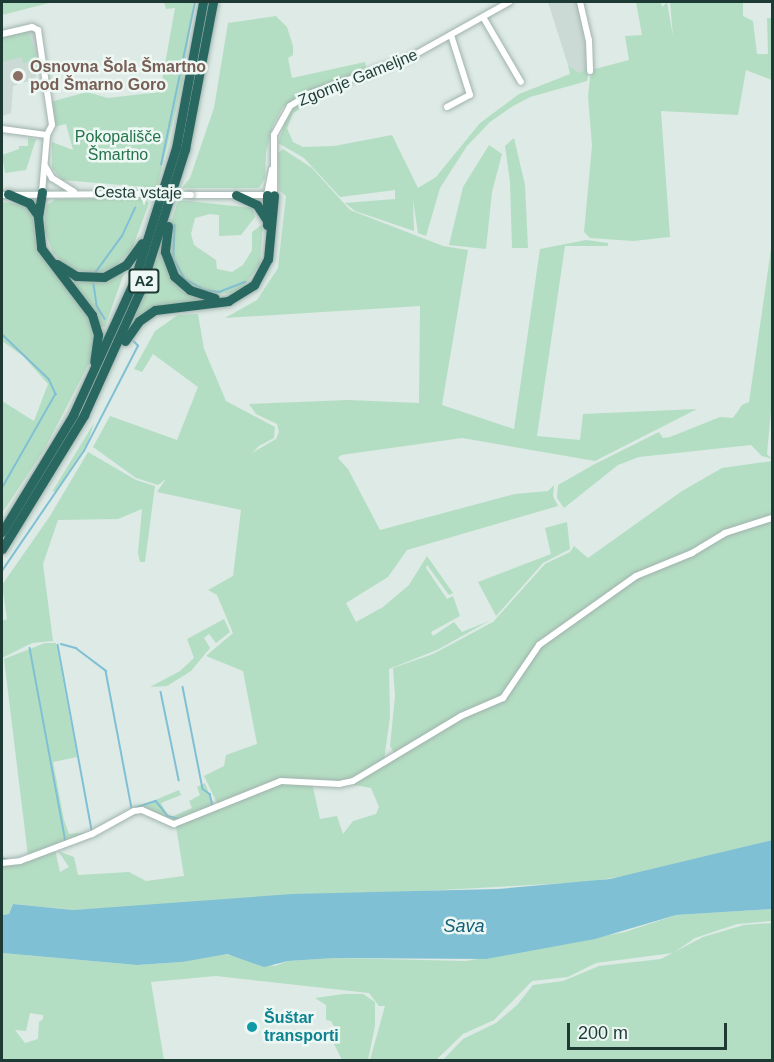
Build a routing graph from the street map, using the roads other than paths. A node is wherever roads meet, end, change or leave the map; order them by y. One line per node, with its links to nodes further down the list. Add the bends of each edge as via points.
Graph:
1 (203, 2): 22 (highway, A2, via 183,118)
2 (213, 2): 14 (highway, A2, via 201,77)
3 (509, 2): 5 (street, Zgornje Gameljne)
4 (580, 2): 8 (street)
5 (483, 17): 7 (street, Zgornje Gameljne); 9 (street)
6 (2, 34): 12 (street, via 38,29 52,122)
7 (451, 35): 10 (street, via 470,95); 19 (street, Zgornje Gameljne, via 389,68 300,99 277,126)
8 (590, 71)
9 (521, 82)
10 (447, 107)
11 (2, 129): 12 (street)
12 (47, 135): 13 (street)
13 (45, 166): 15 (street); 16 (street, via 52,178)
14 (175, 189): 21 (highway, via 166,259 176,279 200,295 228,296 251,283 264,258); 23 (highway, A2, via 140,291)
15 (42, 192): 16 (street, Cesta vstaje); 17 (street, Cesta vstaje); 20 (highway); 22 (highway, via 46,248 60,267 76,276 100,278 118,271 135,256)
16 (74, 192): 18 (street, Cesta vstaje, bridge)
17 (5, 195): 20 (highway, via 29,203)
18 (236, 195): 19 (street, Cesta vstaje); 21 (highway, via 257,205)
19 (271, 195): 21 (highway); 23 (highway, via 267,264 254,285 228,301 176,304 150,312 135,325)
20 (38, 217): 24 (highway, via 45,255 82,299 95,323 97,350)
21 (267, 220)
22 (154, 224): 24 (highway, A2)
23 (106, 370): 27 (highway, A2, via 52,471)
24 (86, 390): 26 (highway, A2)
25 (772, 518): 28 (street, via 725,533 692,553 636,576 532,651 503,698 460,716 353,781 281,781 174,824 142,810 134,811 92,834 20,861)
26 (2, 532)
27 (2, 549)
28 (2, 863)

